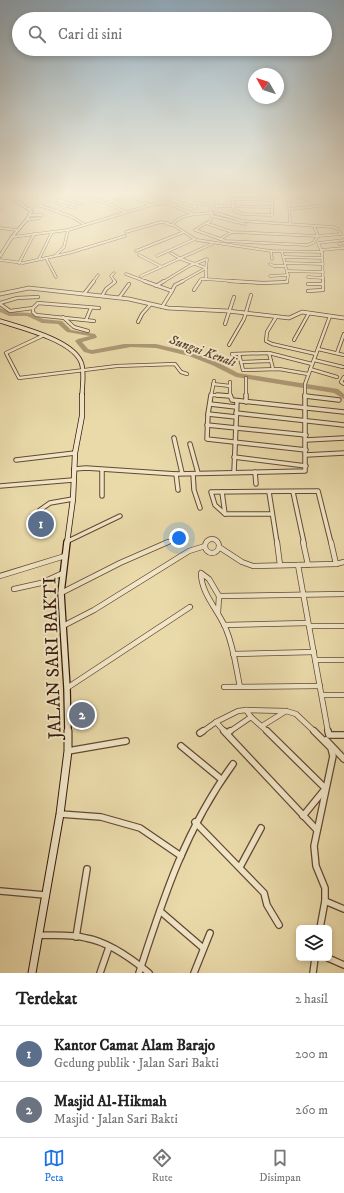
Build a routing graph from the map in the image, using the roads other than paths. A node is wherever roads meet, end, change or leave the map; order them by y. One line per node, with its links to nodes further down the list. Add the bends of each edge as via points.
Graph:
1 (12, 237): 27 (main road)
2 (32, 237): 37 (street)
3 (49, 237): 34 (street)
4 (66, 237): 28 (street, via 64,247)
5 (121, 237): 28 (street)
6 (168, 237): 21 (street)
7 (192, 237): 29 (street, via 195,239)
8 (216, 237): 12 (street)
9 (223, 237): 12 (street)
10 (266, 237): 17 (street)
11 (318, 237): 17 (street, via 311,245)
12 (220, 239): 17 (street)
13 (197, 240): 16 (street)
14 (344, 240): 15 (street)
15 (325, 241): 20 (street); 22 (street, via 318,243)
16 (213, 243): 23 (street); 31 (street)
17 (267, 243)
18 (344, 243): 19 (street, via 339,244)
19 (344, 248): 20 (street)
20 (328, 250): 22 (street)
21 (136, 251)
22 (321, 251): 24 (street); 33 (street)
23 (271, 252): 24 (street); 35 (street)
24 (282, 252): 32 (street)
25 (171, 253): 31 (street)
26 (139, 255): 43 (street)
27 (0, 256)
28 (55, 256): 30 (street)
29 (157, 256)
30 (46, 258): 34 (street); 54 (street)
31 (179, 258): 39 (street); 43 (street)
32 (284, 258): 33 (street); 42 (street)
33 (322, 258): 41 (street)
34 (39, 259): 37 (street)
35 (272, 259)
36 (0, 260): 37 (street)
37 (19, 263)
38 (298, 263): 41 (street); 42 (street); 46 (street)
39 (194, 264): 44 (street); 44 (street, via 208,259); 61 (street)
40 (270, 264): 42 (street)
41 (323, 264): 47 (street)
42 (285, 265): 45 (street)
43 (160, 266): 52 (street)
44 (206, 268): 57 (street); 63 (street, via 175,285)
45 (287, 271): 46 (street); 51 (street)
46 (300, 271): 47 (street)
47 (323, 272): 56 (street)
48 (114, 273): 69 (street, via 111,276 115,282)
49 (126, 274): 61 (street)
50 (98, 275): 67 (street)
51 (288, 275): 53 (street); 57 (street, via 288,282 279,283)
52 (141, 276)
53 (270, 276)
54 (56, 277)
55 (308, 277): 56 (street)
56 (323, 278): 60 (street)
57 (206, 279): 64 (street, via 201,279)
58 (130, 284): 72 (street)
59 (308, 284): 60 (street)
60 (323, 284): 65 (street, via 323,290)
61 (156, 286): 63 (street)
62 (42, 290): 66 (street, via 24,289); 67 (street); 71 (street)
63 (172, 290): 78 (street)
64 (194, 290)
65 (308, 290)
66 (0, 294)
67 (84, 294): 69 (street)
68 (251, 295): 82 (street)
69 (102, 296): 72 (street)
70 (31, 297): 71 (street); 75 (street, via 17,298); 77 (street)
71 (38, 297): 74 (street)
72 (119, 298): 76 (street)
73 (234, 298): 81 (street)
74 (38, 303): 77 (street); 79 (street)
75 (0, 304): 77 (street, via 10,311)
76 (150, 305): 78 (street); 91 (street)
77 (33, 307): 85 (street, via 36,315)
78 (162, 307): 81 (street)
79 (91, 308): 80 (street); 88 (street)
80 (99, 308)
81 (228, 311): 82 (street); 92 (street)
82 (246, 313): 86 (street); 97 (street)
83 (309, 313): 84 (street); 86 (street, via 299,312 289,318); 96 (street)
84 (330, 316): 87 (street); 98 (street)
85 (63, 317): 88 (street); 93 (street, via 73,328)
86 (276, 317): 103 (street, via 267,332 266,341)
87 (344, 318)
88 (86, 320): 90 (street)
89 (0, 321): 95 (main road, JALAN SARI BAKTI)
90 (94, 321)
91 (138, 322)
92 (225, 324)
93 (88, 331)
94 (344, 334): 100 (street)
95 (42, 336): 111 (main road, JALAN SARI BAKTI, via 74,352 80,359); 111 (street, via 6,353 18,377)
96 (294, 340)
97 (229, 345)
98 (318, 349): 100 (street); 103 (street)
99 (269, 353): 102 (street); 106 (street); 108 (street)
100 (337, 353): 104 (street)
101 (232, 354): 102 (street)
102 (239, 354): 107 (street)
103 (316, 354): 105 (street)
104 (344, 355)
105 (314, 360): 108 (street); 109 (street)
106 (271, 361): 107 (street); 110 (street)
107 (241, 362): 110 (street, via 244,370)
108 (312, 364): 112 (street)
109 (343, 367)
110 (273, 369): 114 (street)
111 (81, 370): 113 (street, via 141,364 172,364); 144 (main road, JALAN SARI BAKTI, via 82,416)
112 (310, 370): 114 (street); 115 (street)
113 (187, 374)
114 (308, 374): 123 (street)
115 (337, 377)
116 (344, 377): 119 (street, via 341,382)
117 (246, 378): 126 (street)
118 (230, 382): 120 (street)
119 (344, 384)
120 (230, 386): 121 (street, via 214,382); 122 (street)
121 (211, 395): 122 (street); 127 (street)
122 (230, 396): 125 (street, via 230,399)
123 (305, 396): 124 (street); 129 (street)
124 (338, 400)
125 (236, 401): 126 (street); 128 (street)
126 (246, 402): 129 (street)
127 (210, 404): 128 (street); 131 (street)
128 (236, 407): 132 (street)
129 (305, 409): 130 (street); 133 (street)
130 (344, 412)
131 (208, 414): 132 (street); 134 (street)
132 (236, 415): 133 (street); 136 (street)
133 (306, 422): 135 (street); 137 (street)
134 (207, 425): 136 (street); 141 (street, via 207,439)
135 (344, 425)
136 (236, 428): 137 (street); 141 (street)
137 (306, 435): 140 (street)
138 (174, 438): 154 (street)
139 (344, 438): 140 (street)
140 (306, 440): 143 (street)
141 (235, 442): 143 (street); 147 (street)
142 (190, 444): 155 (street)
143 (306, 450): 146 (street)
144 (75, 453): 148 (street); 150 (main road, JALAN SARI BAKTI)
145 (344, 453): 146 (street)
146 (306, 455): 149 (street)
147 (234, 457): 149 (street); 152 (street)
148 (16, 460)
149 (306, 466): 153 (street, via 302,472)
150 (74, 469): 151 (street); 158 (main road, JALAN SARI BAKTI)
151 (102, 470): 156 (street); 165 (street)
152 (234, 472): 153 (street); 155 (street)
153 (255, 472): 159 (street)
154 (182, 473): 156 (street); 157 (street)
155 (198, 473): 157 (street)
156 (176, 474): 161 (street)
157 (193, 474): 167 (street, via 194,490)
158 (73, 480): 160 (street); 166 (main road, JALAN SARI BAKTI)
159 (256, 484)
160 (0, 486)
161 (178, 490)
162 (222, 492): 163 (street); 169 (street); 169 (street, via 215,491 211,494 219,510)
163 (269, 492): 164 (street); 170 (street)
164 (293, 492): 178 (street, via 318,491); 181 (street)
165 (102, 496)
166 (73, 499): 168 (street, via 50,502); 173 (main road, JALAN SARI BAKTI)
167 (200, 508)
168 (40, 510)
169 (225, 514): 170 (street)
170 (272, 514): 179 (street)
171 (120, 516): 173 (street)
172 (176, 539): 185 (street, via 120,563)
173 (68, 541): 176 (main road, JALAN SARI BAKTI)
174 (205, 546): 175 (street, via 208,551 214,552); 175 (street, via 212,540 218,542); 193 (street, via 189,551 94,610)
175 (220, 547): 179 (street, via 242,562 253,566)
176 (65, 556): 182 (main road, JALAN SARI BAKTI); 183 (street)
177 (344, 562): 178 (street)
178 (336, 564): 181 (street)
179 (280, 565): 180 (street)
180 (298, 565): 181 (street); 186 (street)
181 (308, 565)
182 (63, 573): 184 (street, via 41,583); 185 (main road, JALAN SARI BAKTI)
183 (0, 576)
184 (14, 589)
185 (61, 593): 193 (main road, JALAN SARI BAKTI)
186 (303, 594): 187 (street); 188 (street); 191 (street)
187 (344, 594)
188 (220, 596): 190 (street); 190 (street, via 209,579 201,573 207,594)
189 (190, 607): 202 (street)
190 (218, 613): 192 (street)
191 (309, 624): 192 (street); 194 (street); 195 (street)
192 (224, 625): 196 (street)
193 (62, 626): 202 (main road, JALAN SARI BAKTI)
194 (344, 626)
195 (314, 652): 196 (street); 197 (street)
196 (233, 654): 201 (street)
197 (316, 660): 198 (street); 199 (street)
198 (344, 660)
199 (320, 686): 201 (street); 203 (street)
200 (224, 687): 201 (street)
201 (240, 687)
202 (67, 688): 216 (main road, JALAN SARI BAKTI)
203 (322, 695): 204 (street); 212 (street, via 330,735)
204 (344, 695)
205 (246, 710): 206 (street); 207 (street); 208 (street, via 238,711)
206 (286, 711): 209 (street); 213 (street, via 296,714)
207 (251, 717): 209 (street); 211 (street)
208 (216, 722): 210 (street); 211 (street)
209 (262, 726): 220 (street)
210 (200, 733)
211 (227, 733): 222 (street)
212 (344, 735)
213 (322, 738): 217 (street, via 332,744); 220 (street, via 333,752)
214 (126, 741): 216 (street)
215 (181, 746): 219 (street)
216 (68, 751): 221 (main road, JALAN SARI BAKTI)
217 (344, 759)
218 (233, 764): 219 (street)
219 (221, 779): 223 (street)
220 (325, 788): 222 (street); 225 (street)
221 (60, 814): 226 (street, via 101,817 140,828); 230 (main road, JALAN SARI BAKTI)
222 (303, 816): 225 (street)
223 (195, 822): 226 (street); 227 (street)
224 (261, 828): 227 (street)
225 (317, 830): 231 (street, via 314,858 325,888)
226 (180, 856): 233 (street)
227 (240, 867): 234 (street, via 264,893 267,905)
228 (87, 869): 238 (street)
229 (0, 890): 230 (street)
230 (45, 895): 237 (main road, JALAN SARI BAKTI)
231 (324, 901): 232 (street); 235 (street)
232 (344, 909)
233 (160, 911): 240 (street); 244 (street)
234 (279, 925)
235 (320, 925)
236 (210, 933): 240 (street)
237 (39, 935): 238 (street); 245 (main road, JALAN SARI BAKTI)
238 (76, 937): 239 (street, via 92,939)
239 (109, 947): 244 (street); 246 (street)
240 (203, 948): 248 (street)
241 (332, 960): 243 (street)
242 (315, 961): 249 (street)
243 (344, 965)
244 (140, 970): 247 (street)
245 (32, 973)
246 (100, 973)
247 (149, 973)
248 (194, 973)
249 (313, 973)

